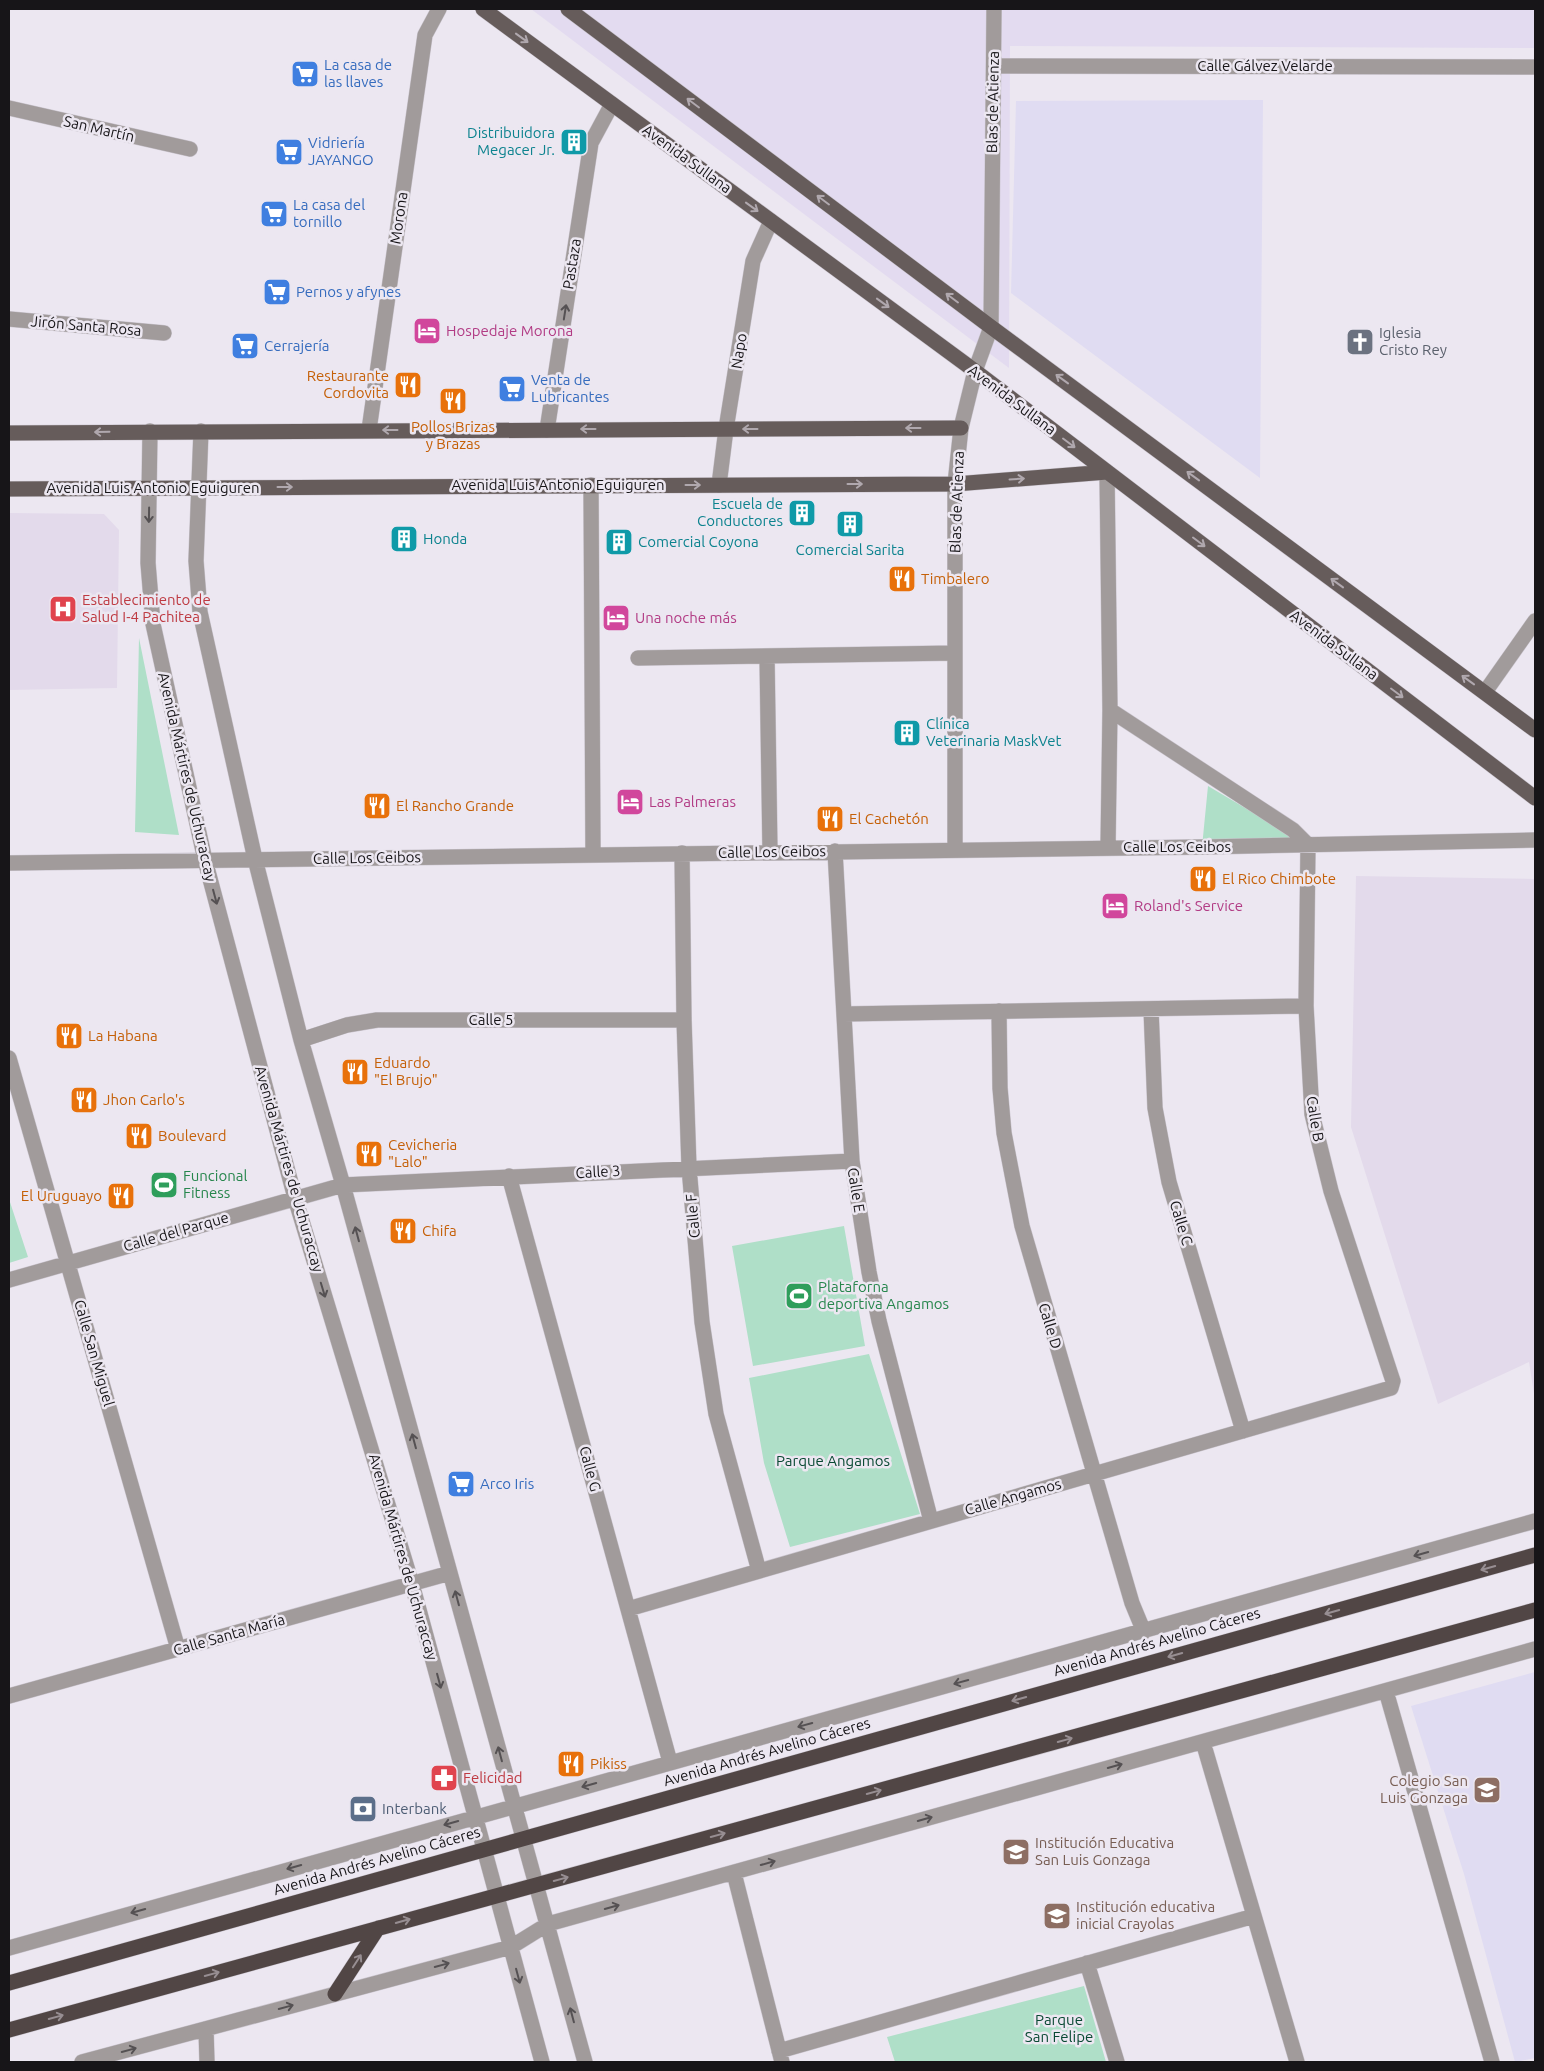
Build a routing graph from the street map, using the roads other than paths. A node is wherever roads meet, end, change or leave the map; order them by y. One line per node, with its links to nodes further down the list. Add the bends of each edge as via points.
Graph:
1 (439, 9): 17 (street, Morona, via 425,35)
2 (483, 9): 7 (main road, Avenida Sullana, one-way to 7)
3 (568, 9): 12 (main road, one-way to 3)
4 (994, 9): 5 (street, Blas de Atienza)
5 (994, 66): 6 (street, Calle Gálvez Velarde); 12 (street, Blas de Atienza)
6 (1535, 67)
7 (612, 104): 10 (main road, Avenida Sullana, one-way to 10); 18 (street, Pastaza, one-way to 7, via 591,143)
8 (9, 108): 9 (street, San Martín)
9 (190, 149)
10 (771, 221): 14 (main road, Avenida Sullana, one-way to 14); 16 (street, Napo, via 754,261)
11 (9, 319): 13 (street, Jirón Santa Rosa)
12 (991, 327): 14 (street, Blas de Atienza); 33 (main road, one-way to 12)
13 (164, 333)
14 (975, 371): 15 (street, Blas de Atienza); 22 (main road, Avenida Sullana, one-way to 22)
15 (961, 428): 16 (main road, one-way to 16); 24 (street, Blas de Atienza)
16 (726, 429): 18 (main road, one-way to 18); 23 (street, Napo)
17 (369, 430): 18 (main road, one-way to 17); 20 (main road)
18 (548, 430)
19 (150, 431): 20 (main road); 21 (main road, one-way to 21); 26 (street, Avenida Mártires de Uchuraccay)
20 (201, 431): 27 (street)
21 (9, 433)
22 (1107, 472): 24 (main road, Avenida Luis Antonio Eguiguren, one-way to 22); 34 (street); 36 (main road, Avenida Sullana, one-way to 36)
23 (719, 484): 24 (main road, Avenida Luis Antonio Eguiguren, one-way to 24); 25 (main road, Avenida Luis Antonio Eguiguren, one-way to 23)
24 (955, 484): 30 (street, Blas de Atienza)
25 (591, 485): 27 (main road, Avenida Luis Antonio Eguiguren, one-way to 25); 44 (street)
26 (149, 487): 27 (main road, Avenida Luis Antonio Eguiguren); 28 (main road, Avenida Luis Antonio Eguiguren); 46 (street, Avenida Mártires de Uchuraccay, one-way to 46, via 148,563 153,624)
27 (198, 487): 45 (street, via 196,561 200,612)
28 (9, 489)
29 (1535, 621): 33 (street)
30 (955, 653): 31 (street); 40 (street, Blas de Atienza)
31 (767, 656): 32 (street); 42 (street)
32 (638, 658)
33 (1485, 692): 35 (main road)
34 (1110, 710): 38 (street, via 1293,830); 39 (street)
35 (1535, 730)
36 (1535, 798)
37 (1535, 840): 38 (street, Calle Los Ceibos)
38 (1308, 845): 39 (street, Calle Los Ceibos); 48 (street, Calle B)
39 (1108, 847): 40 (street, Calle Los Ceibos)
40 (955, 850): 41 (street, Calle Los Ceibos)
41 (835, 851): 42 (street, Calle Los Ceibos); 51 (street, Calle E)
42 (770, 852): 43 (street, Calle Los Ceibos)
43 (682, 853): 44 (street, Calle Los Ceibos); 52 (street, Calle F)
44 (593, 854): 45 (street, Calle Los Ceibos)
45 (255, 859): 46 (street, Calle Los Ceibos); 53 (street)
46 (205, 860): 47 (street, Calle Los Ceibos); 59 (street, Avenida Mártires de Uchuraccay, one-way to 59)
47 (9, 863)
48 (1306, 1006): 49 (street); 62 (street, Calle B, via 1312,1114 1320,1155)
49 (1152, 1009): 50 (street); 63 (street, Calle C, via 1155,1108 1169,1182)
50 (999, 1011): 51 (street); 64 (street, Calle D, via 1000,1088 1015,1197)
51 (844, 1014): 55 (street, Calle E)
52 (684, 1020): 53 (street, Calle 5, via 377,1020 347,1025); 56 (street, Calle F)
53 (302, 1040): 58 (street)
54 (9, 1058): 60 (street, Calle San Miguel)
55 (852, 1161): 56 (street, Calle 3); 65 (street, Calle E, via 879,1321)
56 (689, 1167): 57 (street, Calle 3); 68 (street, Calle F, via 708,1369 726,1455)
57 (509, 1176): 58 (street, Calle 3); 71 (street, Calle G)
58 (343, 1185): 59 (street, Calle del Parque); 69 (street, one-way to 58)
59 (295, 1198): 60 (street, Calle del Parque); 70 (street, Avenida Mártires de Uchuraccay, one-way to 70)
60 (68, 1262): 61 (street, Calle del Parque); 74 (street, Calle San Miguel)
61 (9, 1280)
62 (1393, 1381): 63 (street, Calle Angamos, via 1391,1388)
63 (1243, 1431): 64 (street, Calle Angamos)
64 (1094, 1474): 65 (street, Calle Angamos); 73 (street, Calle D, via 1132,1603)
65 (931, 1521): 68 (street, Calle Angamos)
66 (1535, 1521): 73 (street, Avenida Andrés Avelino Cáceres, one-way to 73)
67 (1535, 1555): 82 (highway, Avenida Andrés Avelino Cáceres, one-way to 82)
68 (759, 1571): 71 (street, Calle Angamos)
69 (450, 1573): 70 (street, Calle Santa María); 80 (street, one-way to 69)
70 (412, 1584): 74 (street, Calle Santa María); 81 (street, Avenida Mártires de Uchuraccay, one-way to 81)
71 (628, 1609): 79 (street, Calle G)
72 (1535, 1610): 85 (highway, one-way to 72)
73 (1144, 1632): 79 (street, Avenida Andrés Avelino Cáceres, one-way to 79)
74 (178, 1649): 77 (street, Calle Santa María)
75 (1535, 1649): 76 (street)
76 (1386, 1691): 78 (street); 104 (street)
77 (9, 1696)
78 (1203, 1742): 84 (street, one-way to 78); 87 (street)
79 (670, 1762): 80 (street, Avenida Andrés Avelino Cáceres, one-way to 80)
80 (514, 1806): 81 (street, Avenida Andrés Avelino Cáceres); 82 (street)
81 (476, 1816): 83 (street, Avenida Mártires de Uchuraccay); 91 (street, Avenida Andrés Avelino Cáceres, one-way to 91)
82 (524, 1838): 83 (highway, Avenida Andrés Avelino Cáceres); 85 (street)
83 (485, 1849): 86 (street, Avenida Mártires de Uchuraccay); 93 (highway, Avenida Andrés Avelino Cáceres)
84 (734, 1873): 88 (street, one-way to 84); 97 (street)
85 (537, 1885): 86 (highway); 88 (street)
86 (497, 1895): 89 (highway, one-way to 86); 90 (street, Avenida Mártires de Uchuraccay)
87 (1254, 1916): 92 (street); 103 (street)
88 (548, 1924): 90 (street); 101 (street, one-way to 88)
89 (378, 1928): 94 (highway, one-way to 89); 96 (highway, one-way to 89)
90 (511, 1947): 94 (street, one-way to 90); 100 (street, Avenida Mártires de Uchuraccay, one-way to 100)
91 (9, 1948)
92 (1088, 1963): 97 (street); 102 (street)
93 (9, 1983)
94 (335, 1994): 95 (street, one-way to 94)
95 (206, 2029): 98 (street, one-way to 95); 99 (street)
96 (9, 2030)
97 (780, 2057)
98 (82, 2062)
99 (208, 2062)
100 (542, 2062)
101 (585, 2062)
102 (1116, 2062)
103 (1297, 2062)
104 (1492, 2062)

